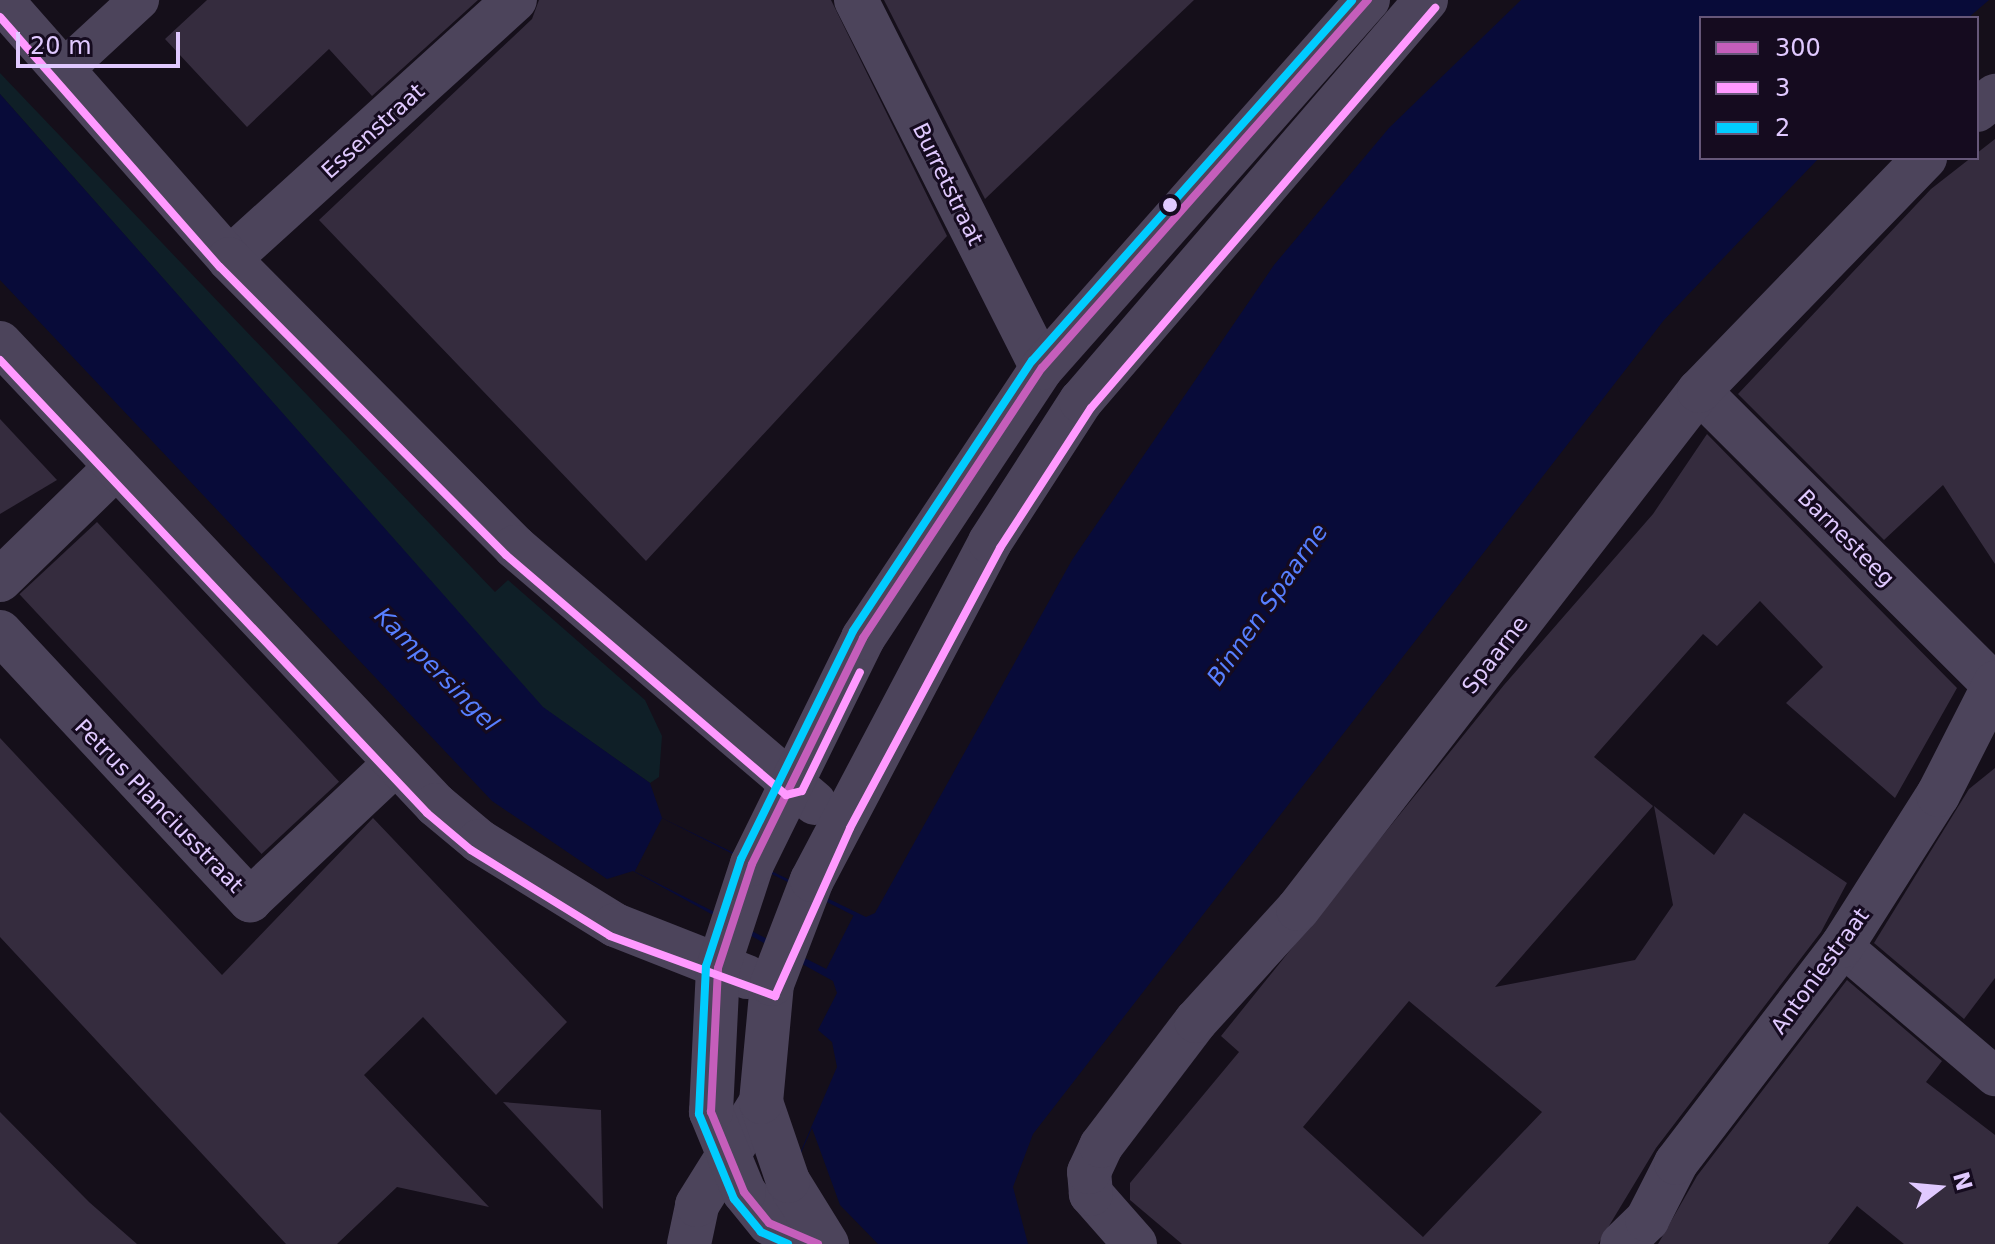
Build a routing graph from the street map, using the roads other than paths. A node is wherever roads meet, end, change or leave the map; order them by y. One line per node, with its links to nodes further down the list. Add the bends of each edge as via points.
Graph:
1 (1, 0): 7 (street)
2 (139, 0): 7 (street)
3 (515, 0): 11 (street, Essenstraat)
4 (856, 0): 13 (street, Burretstraat)
5 (1368, 0): 13 (street)
6 (1426, 0): 21 (street, via 1081,401 990,542)
7 (62, 71): 11 (street)
8 (1995, 96): 9 (street)
9 (1979, 108)
10 (1923, 160): 14 (street, Spaarne)
11 (229, 259): 20 (street, via 515,547)
12 (0, 343): 15 (street)
13 (1042, 368): 20 (street, via 863,638)
14 (1699, 391): 18 (street, Barnesteeg); 31 (street, Spaarne, via 1298,909 1196,1021 1089,1172 1101,1214)
15 (116, 467): 16 (street); 19 (street)
16 (0, 580)
17 (0, 632): 19 (street, Petrus Planciusstraat, via 250,900)
18 (1994, 684): 22 (street, Antoniestraat, via 1938,795)
19 (396, 763): 23 (street, via 436,805 522,869 615,925)
20 (792, 785): 21 (street); 23 (street, via 752,864)
21 (839, 823): 24 (street)
22 (1842, 946): 25 (street); 32 (street, Antoniestraat, via 1676,1163 1647,1220)
23 (718, 968): 24 (street); 27 (street, via 710,1070)
24 (778, 968): 26 (street)
25 (1995, 1076)
26 (761, 1102): 27 (street); 30 (street, via 788,1181)
27 (723, 1154): 28 (street, via 697,1205); 29 (street, via 769,1223)
28 (689, 1244)
29 (818, 1244)
30 (827, 1244)
31 (1135, 1244)
32 (1622, 1244)

